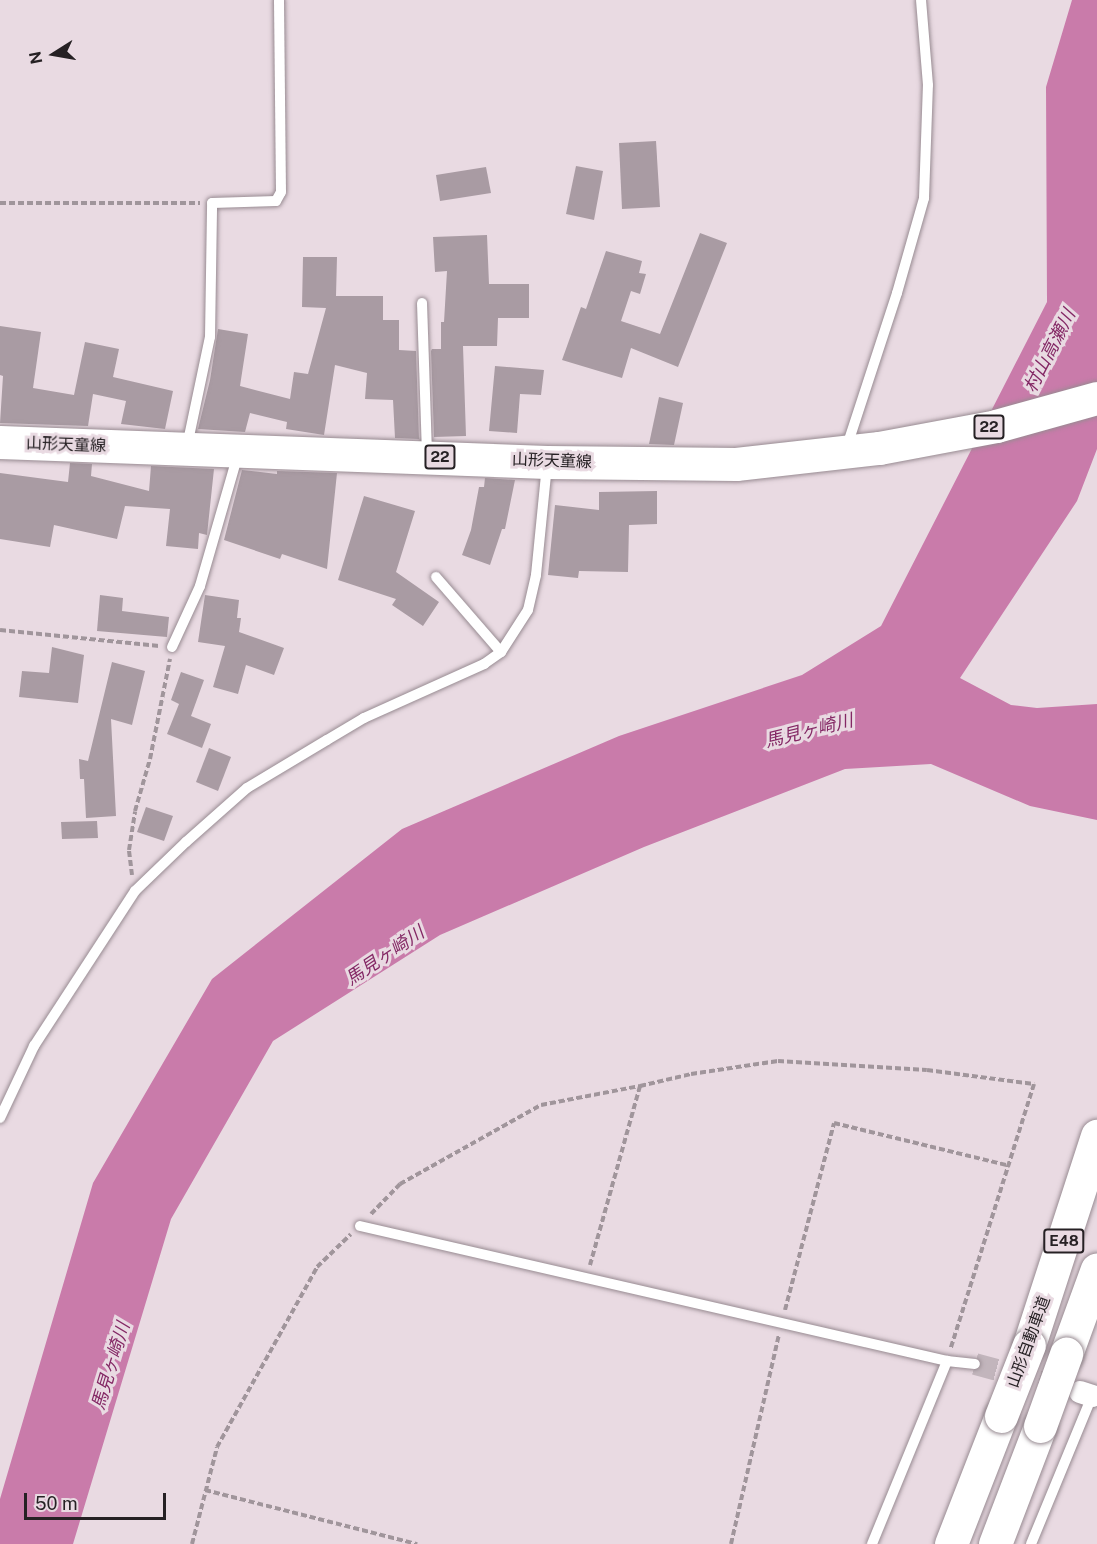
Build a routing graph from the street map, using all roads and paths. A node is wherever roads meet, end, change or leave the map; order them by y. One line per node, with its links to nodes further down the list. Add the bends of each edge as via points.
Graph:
1 (279, 0): 4 (lane, via 281,192 276,201)
2 (921, 0): 10 (lane, via 928,85 924,198)
3 (0, 203): 4 (path)
4 (212, 203): 8 (lane, via 210,338)
5 (422, 303): 11 (lane)
6 (1097, 398): 10 (main road, 山形天童線 / 22, via 996,426)
7 (0, 442): 8 (main road, 山形天童線 / 22)
8 (186, 449): 9 (main road, 山形天童線 / 22)
9 (239, 451): 11 (main road, 山形天童線 / 22); 15 (lane, via 200,586)
10 (844, 454): 12 (main road, 山形天童線 / 22, via 736,464)
11 (427, 456): 12 (main road, 山形天童線 / 22)
12 (547, 462): 16 (lane, via 536,575 528,610)
13 (436, 577): 16 (lane)
14 (0, 630): 15 (path)
15 (172, 647): 17 (path, via 129,850)
16 (501, 652): 17 (lane, via 484,664 364,718 247,788)
17 (135, 891): 19 (lane, via 34,1046)
18 (640, 1086): 21 (path, via 778,1061 927,1070 1035,1084); 22 (path, via 541,1105 400,1184); 24 (path)
19 (0, 1119)
20 (1097, 1136): 34 (main road, 山形自動車道 / E48, bridge, via 1029,1345)
21 (1010, 1166): 25 (path, via 834,1124); 26 (path)
22 (360, 1226): 24 (lane); 29 (path, via 317,1267 217,1447)
23 (1097, 1269): 35 (main road, E48, bridge)
24 (587, 1277): 25 (lane)
25 (782, 1322): 26 (lane); 32 (path)
26 (947, 1360): 27 (lane); 33 (lane)
27 (975, 1364)
28 (1086, 1394): 36 (lane)
29 (205, 1490): 30 (path); 31 (path)
30 (192, 1544)
31 (417, 1544)
32 (731, 1544)
33 (872, 1544)
34 (951, 1544)
35 (995, 1544)
36 (1031, 1544)

